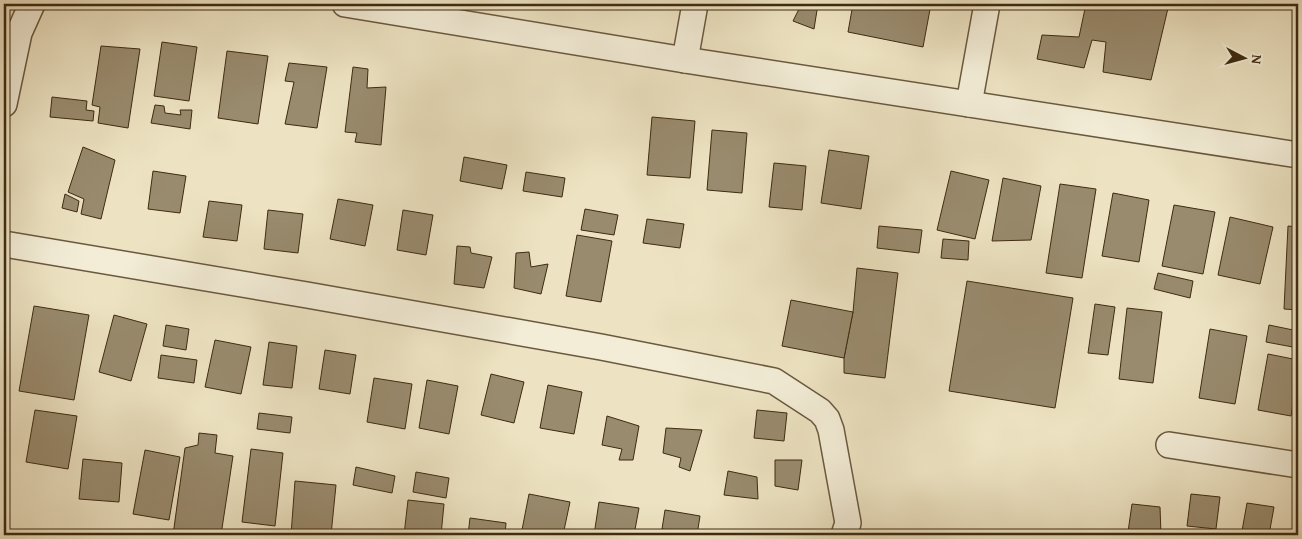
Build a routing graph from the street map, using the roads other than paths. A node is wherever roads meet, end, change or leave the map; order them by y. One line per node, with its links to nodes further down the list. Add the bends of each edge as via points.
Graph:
1 (32, 4): 7 (street, via 19,33)
2 (345, 4): 5 (street)
3 (695, 4): 6 (street)
4 (987, 4): 8 (street)
5 (409, 9): 6 (street)
6 (685, 60): 8 (street)
7 (4, 104)
8 (969, 104): 9 (street)
9 (1298, 155)
10 (4, 244): 13 (street, via 327,298 774,381 827,419 848,523)
11 (1170, 445): 12 (street)
12 (1298, 465)
13 (844, 535)

